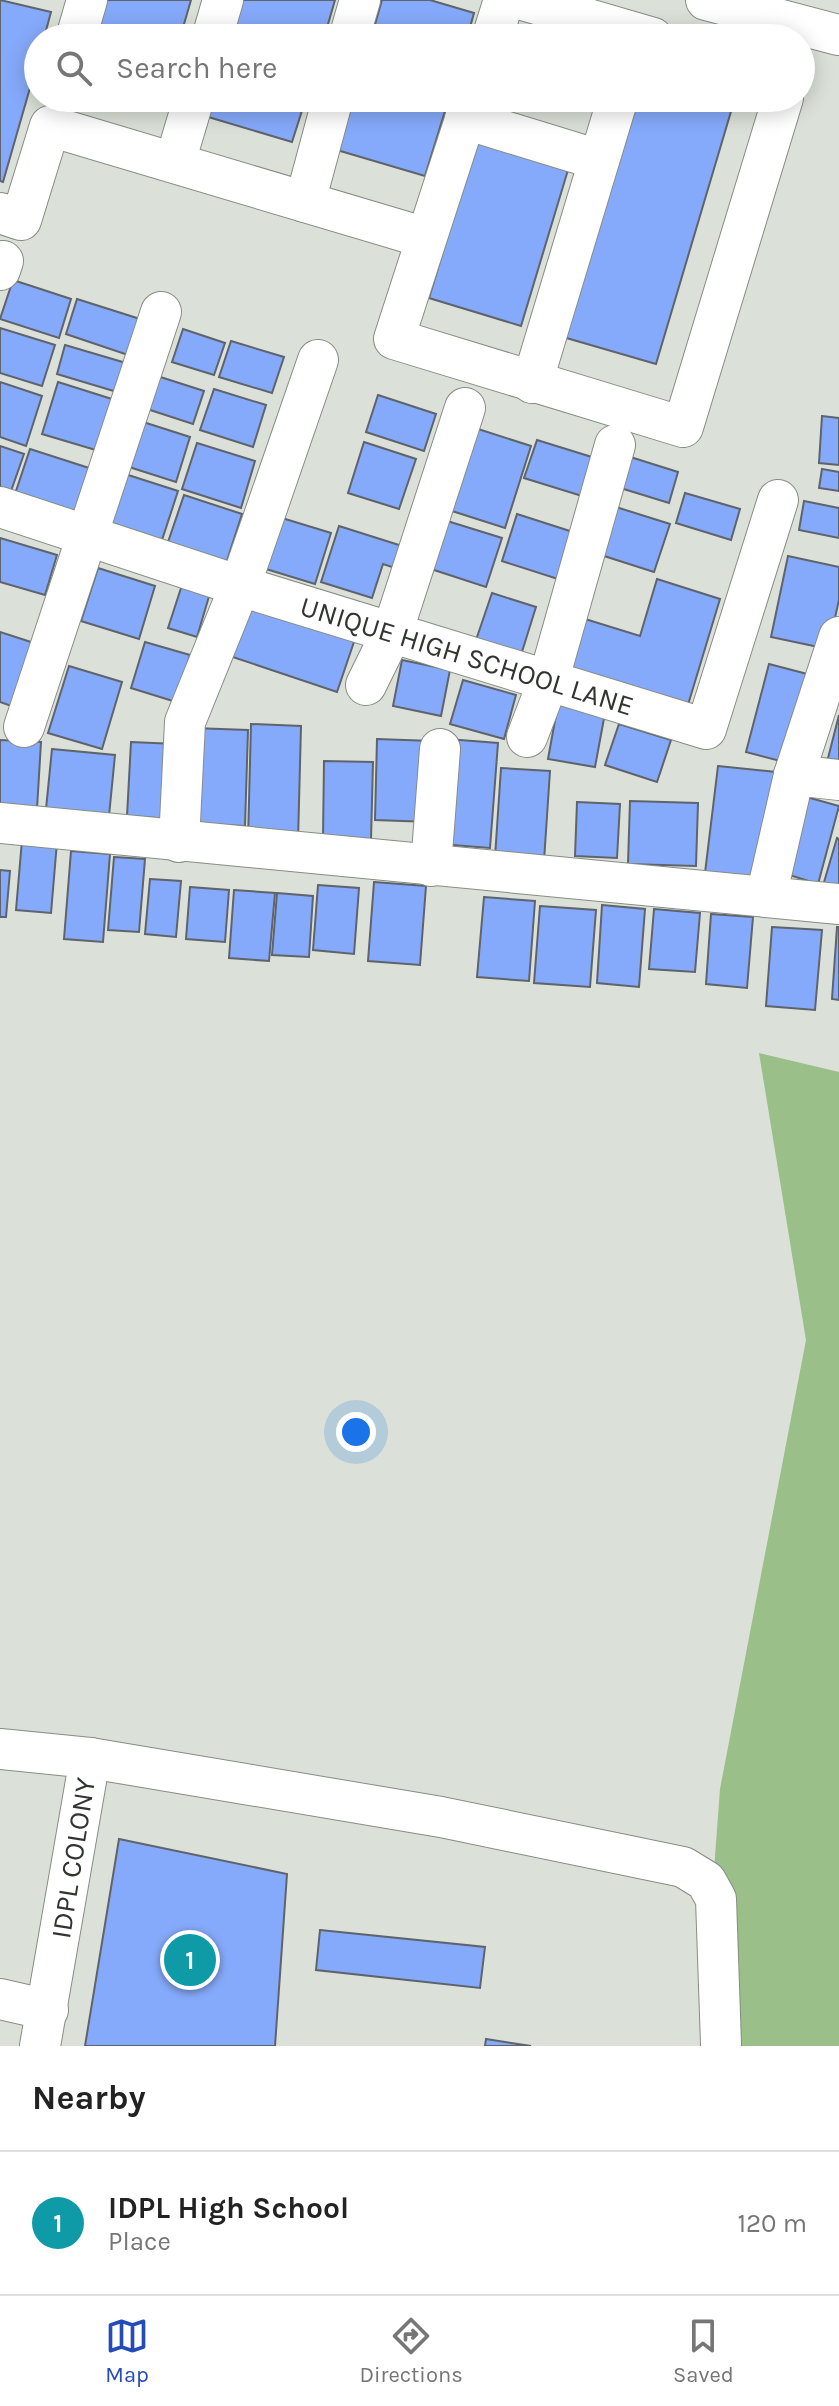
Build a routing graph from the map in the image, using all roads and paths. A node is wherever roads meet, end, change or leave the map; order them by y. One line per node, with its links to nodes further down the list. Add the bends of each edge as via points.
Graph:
1 (87, 0): 8 (street)
2 (223, 0): 9 (street)
3 (360, 0): 10 (street)
4 (504, 0): 11 (street)
5 (523, 0): 12 (street)
6 (706, 0): 7 (street)
7 (770, 9): 13 (street)
8 (80, 24)
9 (216, 24)
10 (353, 24)
11 (496, 24)
12 (602, 24)
13 (809, 24)
14 (815, 26): 15 (street)
15 (838, 35)
16 (54, 112): 24 (street); 26 (street, via 21,220)
17 (190, 112): 24 (street)
18 (329, 112): 25 (street)
19 (467, 112): 27 (street)
20 (478, 112): 23 (street)
21 (614, 112): 23 (street)
22 (779, 112): 30 (street, via 683,427)
23 (599, 160): 30 (street)
24 (175, 162): 25 (street)
25 (305, 202): 27 (street)
26 (0, 213)
27 (426, 238): 30 (street, via 394,339)
28 (161, 312): 35 (street)
29 (318, 360): 36 (street)
30 (532, 383)
31 (465, 408): 37 (street)
32 (615, 445): 39 (street)
33 (778, 500): 39 (street, UNIQUE HIGH SCHOOL LANE, via 706,729)
34 (0, 507): 35 (street, UNIQUE HIGH SCHOOL LANE)
35 (84, 535): 36 (street, UNIQUE HIGH SCHOOL LANE); 41 (street)
36 (240, 586): 37 (street, UNIQUE HIGH SCHOOL LANE); 47 (street, via 185,722)
37 (393, 630): 39 (street, UNIQUE HIGH SCHOOL LANE); 40 (street)
38 (837, 655): 44 (street)
39 (548, 682): 42 (street)
40 (366, 685)
41 (24, 727)
42 (527, 737)
43 (440, 749): 48 (street)
44 (794, 775): 45 (street); 49 (street)
45 (839, 780)
46 (0, 823): 47 (street)
47 (179, 842): 48 (street)
48 (431, 866): 49 (street)
49 (766, 897): 50 (street)
50 (839, 904)
51 (0, 1749): 52 (street, IDPL COLONY)
52 (90, 1758): 54 (street, IDPL COLONY); 55 (street, via 441,1817 683,1867 706,1881 716,1899)
53 (0, 1999): 54 (street)
54 (44, 2028)
55 (721, 2044)

